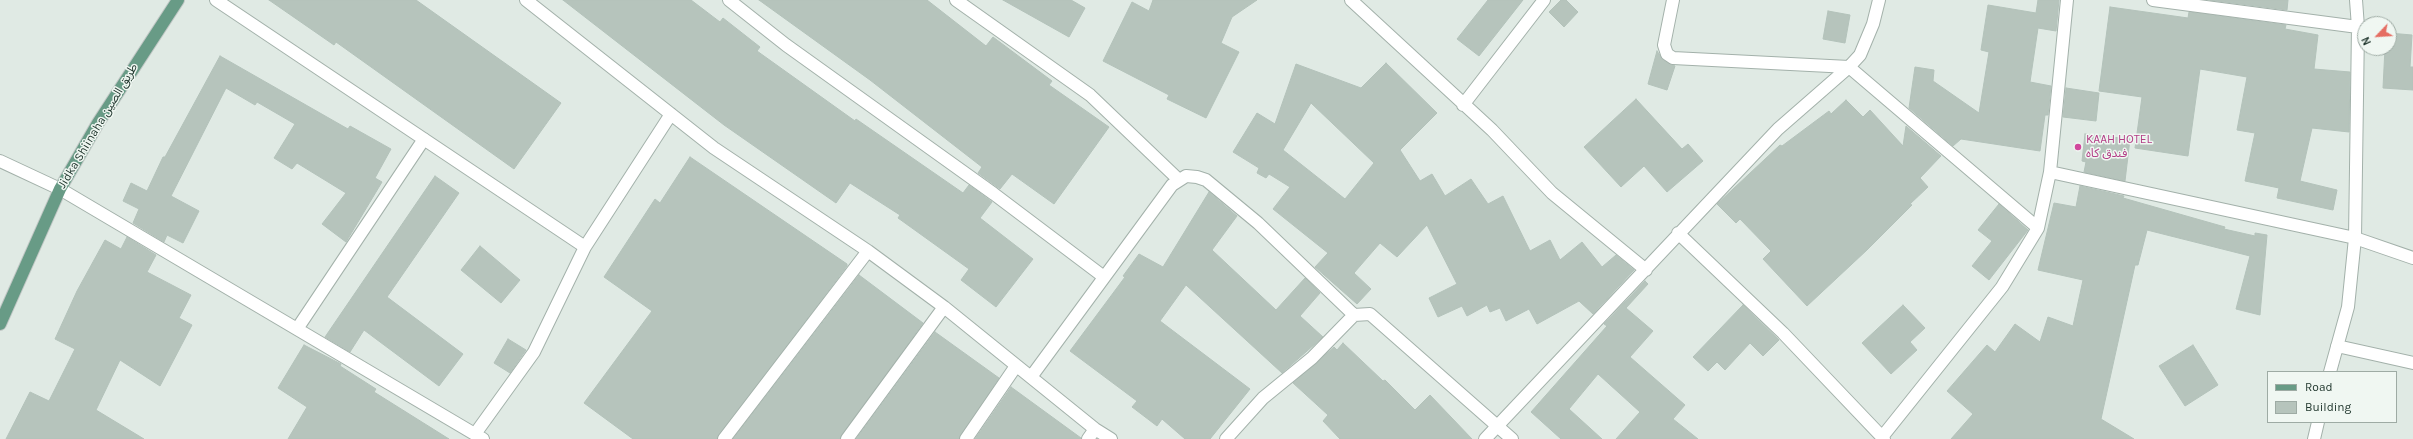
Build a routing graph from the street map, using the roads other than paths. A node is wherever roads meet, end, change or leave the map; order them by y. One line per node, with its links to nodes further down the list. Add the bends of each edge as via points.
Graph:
1 (178, 0): 23 (main road, Jidka Shiinaha طريق الصين, via 98,123)
2 (216, 0): 19 (street)
3 (526, 0): 18 (street)
4 (729, 0): 31 (street, via 786,46 994,194)
5 (956, 0): 22 (street, via 1090,95)
6 (1351, 0): 17 (street)
7 (1544, 0): 17 (street)
8 (1673, 0): 16 (street, via 1664,45 1667,54 1673,58)
9 (1879, 0): 16 (street, via 1874,24 1860,55)
10 (2067, 0): 21 (street)
11 (2153, 0): 14 (street)
12 (2356, 0): 13 (street)
13 (2357, 16)
14 (2357, 27)
15 (2358, 56): 26 (street)
16 (1849, 67): 24 (street); 25 (street, via 1778,129)
17 (1463, 105): 30 (street, via 1552,193)
18 (671, 114): 27 (street); 28 (street, via 714,148)
19 (424, 139): 27 (street); 35 (street)
20 (0, 161): 23 (street)
21 (2050, 172): 24 (street); 26 (street)
22 (1179, 180): 31 (street, via 1160,200); 33 (street, via 1186,176 1206,180 1258,223)
23 (60, 189): 34 (main road, Jidka Shiinaha طريق الصين); 35 (street)
24 (2038, 228): 45 (street, via 2002,287)
25 (1678, 233): 30 (street); 45 (street, via 1783,333)
26 (2355, 238): 29 (street); 36 (street, via 2348,307)
27 (585, 247): 44 (street, via 534,352)
28 (868, 251): 32 (street); 46 (street)
29 (2413, 258)
30 (1646, 270): 42 (street)
31 (1104, 277): 40 (street)
32 (944, 307): 38 (street); 47 (street)
33 (1354, 315): 42 (street, via 1370,314); 51 (street, via 1312,358 1263,398)
34 (0, 324)
35 (297, 329): 44 (street)
36 (2337, 346): 37 (street); 39 (street)
37 (2413, 363)
38 (1016, 366): 40 (street); 48 (street)
39 (2330, 371)
40 (1031, 377): 43 (street)
41 (2318, 423): 54 (street)
42 (1496, 427): 52 (street); 53 (street)
43 (1095, 429): 49 (street); 50 (street)
44 (479, 437)
45 (1883, 438)
46 (724, 439)
47 (847, 439)
48 (966, 439)
49 (1088, 439)
50 (1112, 439)
51 (1226, 439)
52 (1485, 439)
53 (1512, 439)
54 (2314, 439)

